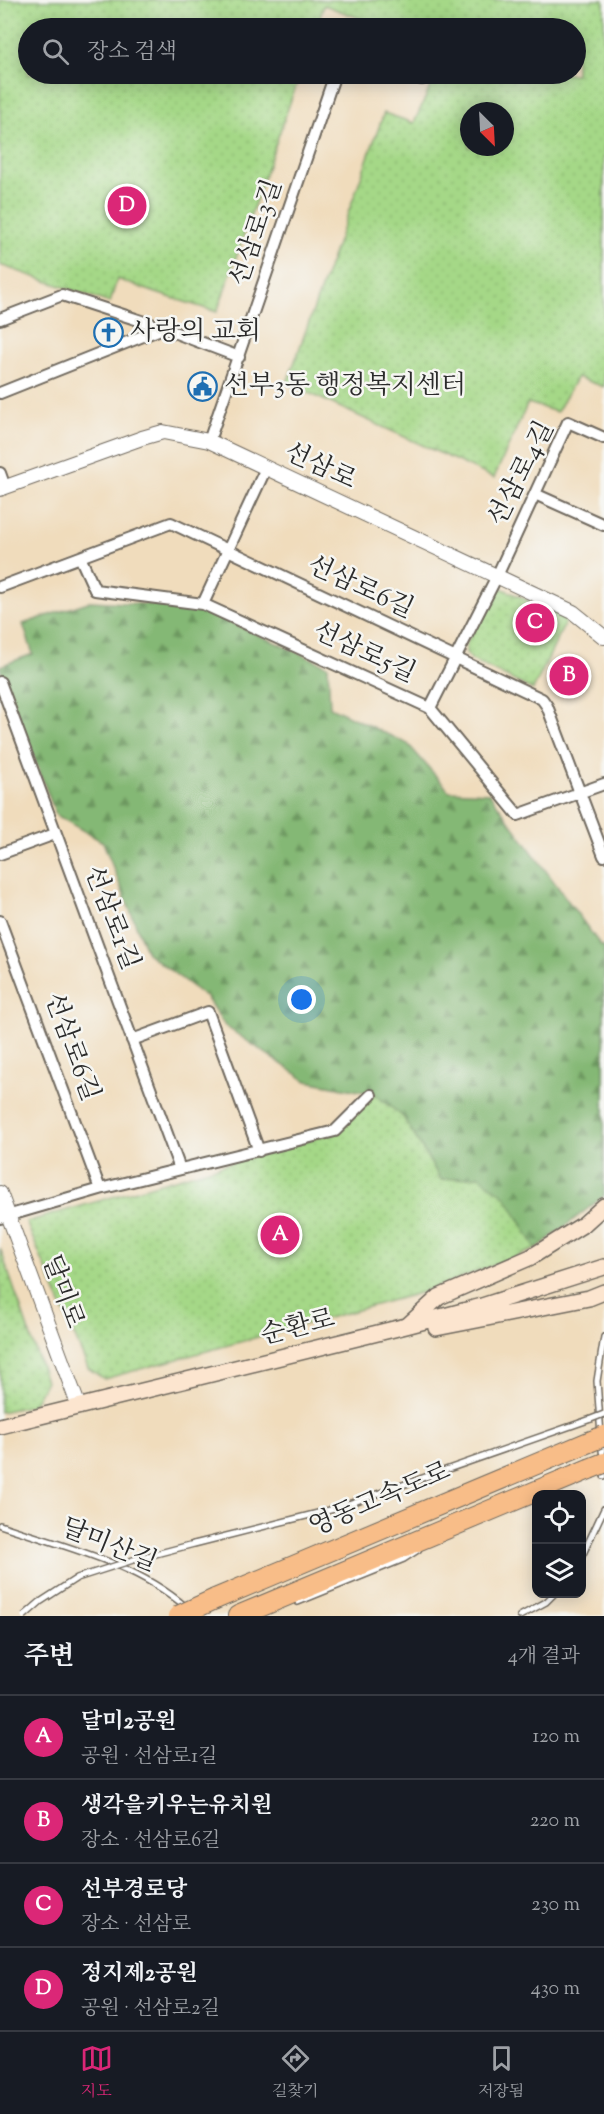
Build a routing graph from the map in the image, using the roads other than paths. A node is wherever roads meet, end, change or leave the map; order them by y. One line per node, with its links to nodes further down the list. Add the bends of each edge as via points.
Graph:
1 (332, 84): 4 (street, 선삼로3길)
2 (0, 319): 3 (street, via 62,295)
3 (164, 328): 4 (street); 5 (street)
4 (239, 357): 7 (street, 선삼로3길)
5 (0, 393)
6 (604, 438): 11 (street, 선삼로4길, via 568,422)
7 (208, 441): 8 (street, 선삼로); 10 (street, 선삼로, via 163,432)
8 (266, 468): 13 (street); 15 (street, 선삼로)
9 (0, 473): 10 (street)
10 (2, 488)
11 (535, 494): 12 (street); 15 (street, 선삼로4길)
12 (604, 525)
13 (228, 550): 14 (street, 선삼로6길, via 171,523); 17 (street); 19 (street, 선삼로6길)
14 (80, 557): 16 (street, 선삼로6길); 17 (street, 선삼로5길, via 95,590)
15 (497, 576): 18 (street, 선삼로, via 573,612); 19 (street, 선삼로4길)
16 (0, 587)
17 (203, 604): 21 (street, 선삼로5길)
18 (604, 637)
19 (455, 658): 21 (street, 선삼로4길); 23 (street, 선삼로6길, via 542,699)
20 (0, 682): 24 (street, 선삼로1길)
21 (430, 708): 23 (street, 선삼로5길, via 518,814)
22 (604, 784): 23 (street, 선삼로5길)
23 (580, 793): 26 (street, 선삼로6길)
24 (55, 834): 25 (street); 28 (street, 선삼로1길)
25 (0, 854)
26 (604, 856)
27 (0, 921): 32 (street, 선삼로6길)
28 (132, 1040): 30 (street, via 208,1012); 31 (street, 선삼로1길)
29 (371, 1095): 30 (street, via 334,1131)
30 (259, 1151): 31 (street)
31 (180, 1169): 32 (street)
32 (99, 1189): 35 (street)
33 (0, 1193): 35 (street, 달미로)
34 (604, 1206): 38 (main road, via 584,1224 531,1257 439,1297)
35 (4, 1217): 40 (street, 달미로)
36 (604, 1267): 38 (main road, 순환로)
37 (604, 1292): 38 (main road, via 428,1329)
38 (406, 1326): 40 (main road, 순환로)
39 (604, 1337): 44 (lane, via 597,1381)
40 (79, 1407): 42 (main road, 순환로)
41 (604, 1414): 51 (lane, bridge, via 334,1509 77,1578)
42 (0, 1426)
43 (596, 1439): 52 (highway, 영동고속도로, bridge)
44 (599, 1469): 46 (highway, 영동고속도로)
45 (604, 1509): 48 (lane)
46 (469, 1519): 50 (lane, via 404,1558); 54 (highway, 영동고속도로)
47 (0, 1526): 53 (lane, 달미산길, via 130,1570 168,1591)
48 (586, 1547)
49 (550, 1598): 55 (lane)
50 (291, 1604)
51 (24, 1616)
52 (178, 1616)
53 (196, 1616)
54 (238, 1616)
55 (520, 1616)

